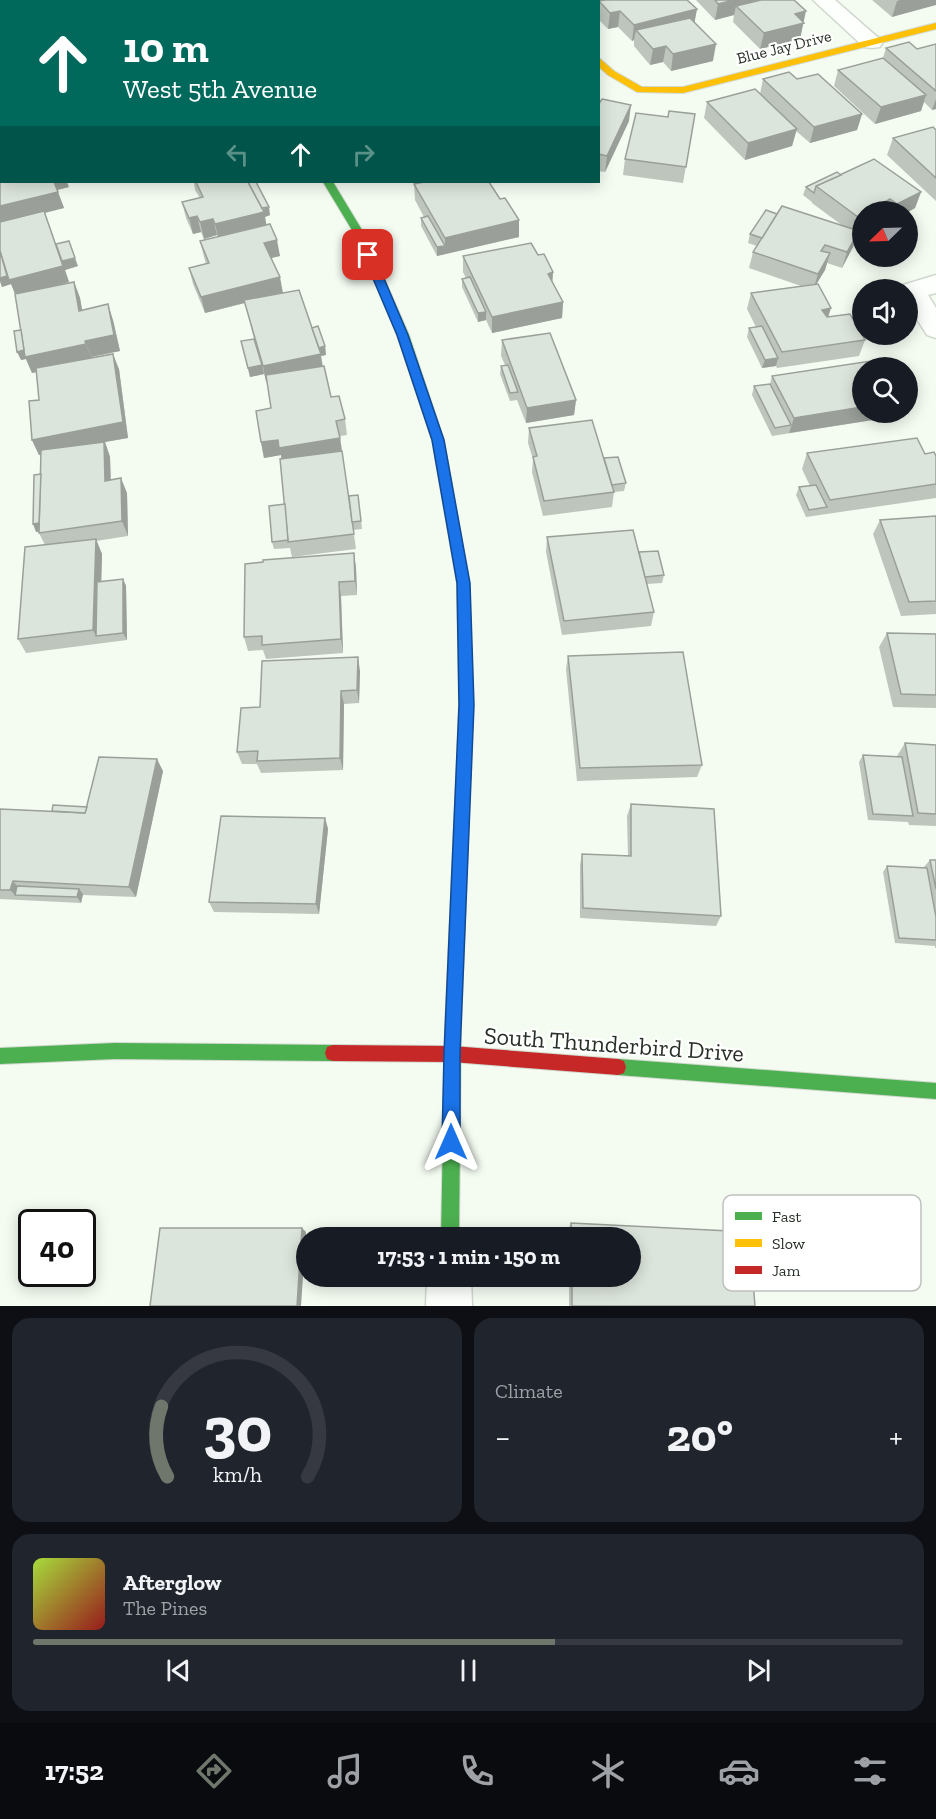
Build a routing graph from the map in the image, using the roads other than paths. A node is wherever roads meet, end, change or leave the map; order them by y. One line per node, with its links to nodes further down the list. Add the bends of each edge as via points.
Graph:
1 (823, 0): 3 (street)
2 (936, 26): 3 (street, Blue Jay Drive)
3 (872, 42): 4 (street, Blue Jay Drive, via 683,90 640,90)
4 (600, 62)
5 (329, 183): 8 (street, via 360,235 403,335 438,440 463,583 466,705)
6 (924, 288): 7 (street)
7 (936, 329)
8 (452, 1054): 9 (street, South Thunderbird Drive, via 115,1052); 10 (street, South Thunderbird Drive); 11 (street)
9 (0, 1056)
10 (936, 1091)
11 (450, 1227)
12 (450, 1287): 13 (street)
13 (449, 1306)

